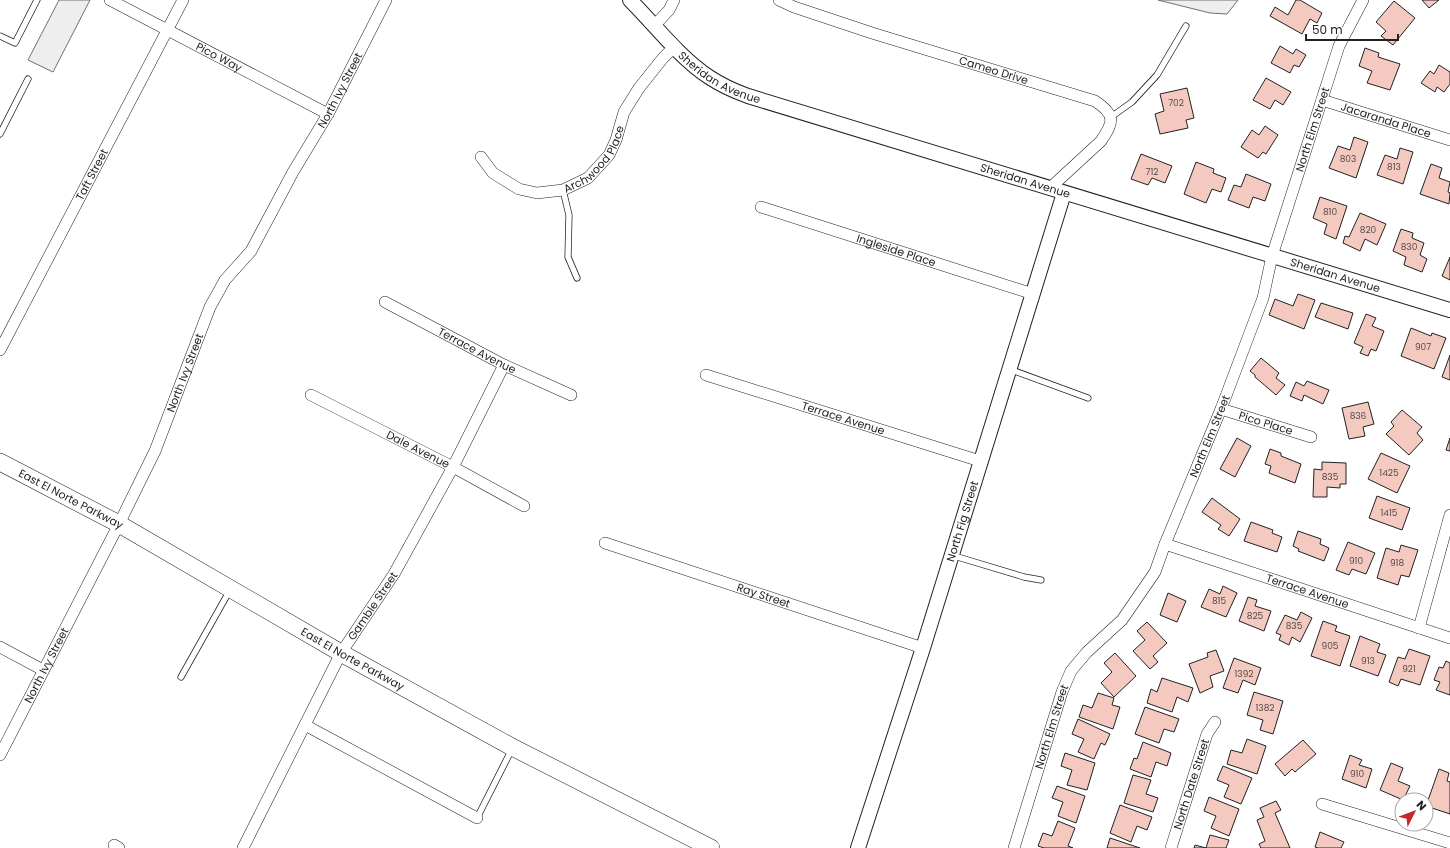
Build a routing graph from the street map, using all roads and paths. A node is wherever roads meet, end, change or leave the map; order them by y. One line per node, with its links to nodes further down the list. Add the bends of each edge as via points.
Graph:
1 (37, 0): 12 (lane, via 15,43)
2 (110, 0): 11 (street, Pico Way)
3 (183, 0): 11 (street, Taft Street)
4 (386, 0): 16 (street, North Ivy Street)
5 (630, 0): 9 (street, Sheridan Avenue)
6 (674, 0): 9 (street, via 669,10)
7 (779, 0): 17 (street, Cameo Drive, via 872,33 1095,101 1104,107)
8 (1364, 0): 15 (street, North Elm Street, via 1339,46)
9 (655, 25): 13 (street, Sheridan Avenue)
10 (1186, 26): 17 (lane, via 1157,75 1132,102)
11 (168, 29): 16 (street, Pico Way); 30 (street, Taft Street)
12 (0, 36)
13 (674, 47): 21 (street, Sheridan Avenue, via 709,77 748,96); 22 (street, Archwood Place, via 638,88 624,112 609,155 588,178)
14 (28, 79): 18 (lane)
15 (1322, 100): 19 (street, Jacaranda Place); 25 (street, North Elm Street)
16 (328, 114): 44 (street, North Ivy Street, via 293,172 251,251 226,280 210,307 155,451)
17 (1111, 117): 21 (street, via 1111,125 1101,141)
18 (0, 134)
19 (1450, 140)
20 (481, 157): 22 (street, Archwood Place, via 493,173 519,189 538,193)
21 (1050, 189): 23 (street, Sheridan Avenue)
22 (563, 190): 26 (lane, via 569,215 568,257)
23 (1064, 193): 25 (street, Sheridan Avenue); 27 (street, North Fig Street)
24 (761, 206): 27 (street, Ingleside Place)
25 (1272, 256): 29 (street, Sheridan Avenue); 37 (street, North Elm Street, via 1263,298)
26 (577, 278)
27 (1033, 294): 32 (street, North Fig Street)
28 (385, 302): 31 (street, Terrace Avenue)
29 (1450, 310)
30 (0, 350)
31 (504, 365): 35 (street, Terrace Avenue); 41 (street, Gamble Street)
32 (1009, 369): 36 (lane); 39 (street, North Fig Street)
33 (706, 375): 39 (street, Terrace Avenue)
34 (311, 395): 41 (street, Dale Avenue)
35 (571, 395)
36 (1088, 398)
37 (1221, 409): 38 (street, Pico Place); 46 (street, North Elm Street)
38 (1311, 438)
39 (980, 460): 47 (street, North Fig Street)
40 (0, 462): 44 (main road, East El Norte Parkway)
41 (453, 467): 42 (street, Dale Avenue); 54 (street, Gamble Street, via 394,574)
42 (524, 506)
43 (1450, 515): 50 (street)
44 (120, 524): 49 (main road, East El Norte Parkway); 55 (street, North Ivy Street)
45 (605, 543): 53 (street, Ray Street)
46 (1165, 544): 50 (street, Terrace Avenue); 67 (street, North Elm Street, via 1155,572 1122,620 1087,652 1071,671 1062,692)
47 (951, 555): 48 (lane); 53 (street, North Fig Street)
48 (1041, 580)
49 (231, 588): 54 (main road, East El Norte Parkway); 56 (lane)
50 (1418, 628): 51 (street, Terrace Avenue)
51 (1450, 638)
52 (0, 647): 55 (street)
53 (923, 648): 66 (street, North Fig Street)
54 (342, 654): 58 (street, Gamble Street); 59 (main road, East El Norte Parkway)
55 (43, 670): 60 (street, North Ivy Street)
56 (181, 677)
57 (1215, 722): 68 (street, North Date Street, via 1207,734)
58 (305, 725): 62 (street); 64 (street, Gamble Street)
59 (513, 748): 62 (lane); 65 (main road, East El Norte Parkway)
60 (0, 755)
61 (1322, 804): 63 (street)
62 (477, 818)
63 (1450, 844)
64 (243, 848)
65 (711, 848)
66 (858, 848)
67 (1014, 848)
68 (1170, 848)

